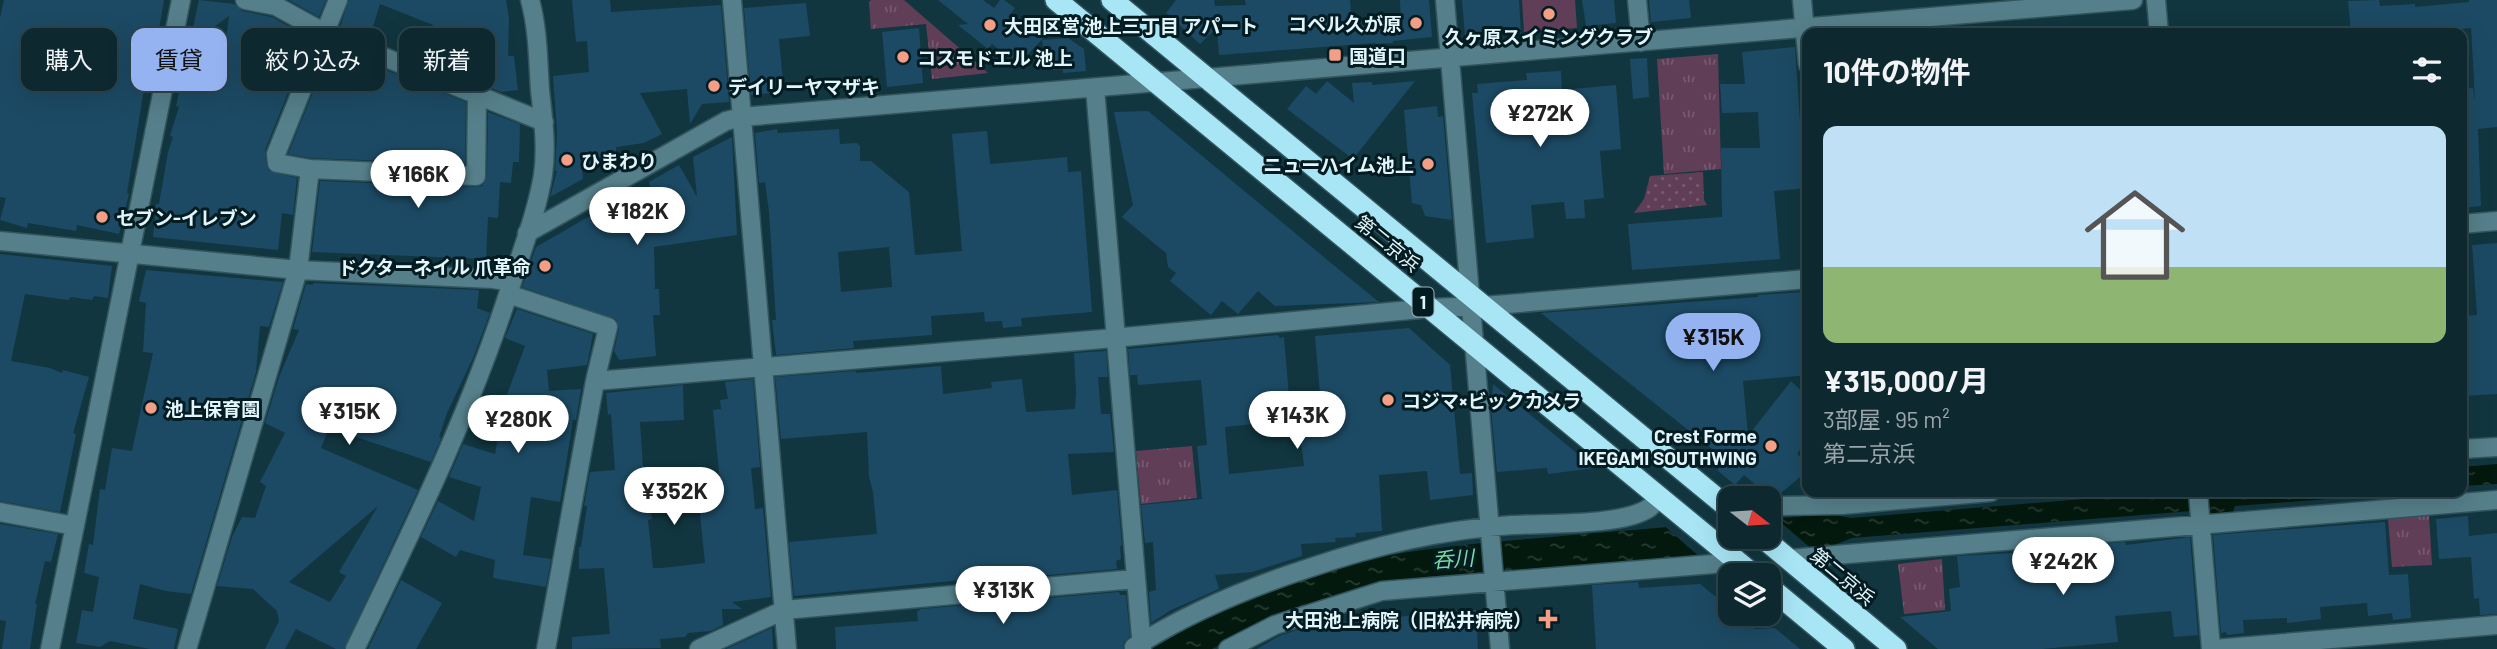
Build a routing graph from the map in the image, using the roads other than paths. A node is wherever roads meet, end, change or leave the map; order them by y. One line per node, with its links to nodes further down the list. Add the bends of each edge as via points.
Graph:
1 (181, 0): 32 (street)
2 (245, 0): 14 (street, via 276,6)
3 (338, 0): 15 (street)
4 (530, 0): 26 (street)
5 (733, 0): 25 (street)
6 (1056, 0): 21 (highway, 第二京浜 / 1)
7 (1112, 0): 20 (highway, 第二京浜 / 1)
8 (1445, 0): 19 (street)
9 (1637, 0): 17 (street)
10 (1802, 0): 13 (street)
11 (2133, 0): 13 (street)
12 (2156, 0): 16 (street)
13 (1805, 27): 17 (street)
14 (316, 28)
15 (327, 28)
16 (2159, 28)
17 (1641, 42): 19 (street)
18 (385, 57): 24 (street)
19 (1450, 58): 20 (street); 36 (street)
20 (1208, 80): 21 (street); 36 (highway, 第二京浜 / 1)
21 (1156, 83): 22 (street); 37 (highway, 第二京浜 / 1)
22 (1095, 88): 25 (street); 38 (street)
23 (301, 91): 27 (street, via 276,153 277,163)
24 (477, 95): 26 (street); 27 (street, via 476,176)
25 (742, 117): 30 (street, via 726,121); 40 (street)
26 (544, 122): 30 (street, via 543,174)
27 (310, 169): 33 (street)
28 (2497, 220): 29 (street)
29 (2467, 223)
30 (527, 233): 35 (street)
31 (0, 241): 32 (street)
32 (130, 254): 33 (street); 53 (street)
33 (298, 270): 35 (street, via 493,279); 66 (street)
34 (1802, 279): 36 (street)
35 (510, 288): 41 (street, via 608,327); 67 (street, via 431,491)
36 (1474, 302): 37 (street); 39 (street); 47 (highway, 第二京浜 / 1)
37 (1431, 308): 38 (street); 39 (highway, 第二京浜 / 1)
38 (1116, 338): 40 (street); 60 (street)
39 (1474, 343): 44 (highway, 第二京浜 / 1); 54 (street)
40 (764, 368): 41 (street); 62 (street)
41 (595, 381): 68 (street)
42 (2497, 447): 43 (street)
43 (2467, 449)
44 (1660, 497): 54 (street, via 1648,509 1618,519); 57 (highway, 第二京浜 / 1)
45 (1885, 497): 48 (street)
46 (2198, 497): 52 (street)
47 (1718, 499)
48 (1842, 499): 50 (street)
49 (2497, 500): 52 (street)
50 (1782, 505)
51 (0, 512): 53 (street)
52 (2201, 522): 56 (street); 75 (street)
53 (75, 526): 65 (street)
54 (1490, 533): 59 (street); 64 (street, via 1390,542 1357,551 1229,596)
55 (1777, 550): 56 (highway, 第二京浜)
56 (1784, 556): 74 (highway, 第二京浜)
57 (1735, 559): 58 (highway, 第二京浜 / 1); 59 (street)
58 (1740, 563)
59 (1495, 578): 71 (street, via 1382,591 1275,625); 72 (street)
60 (1135, 579): 62 (street); 64 (street)
61 (1781, 597): 73 (highway)
62 (784, 610): 69 (street); 70 (street)
63 (2497, 625): 75 (street)
64 (1138, 647)
65 (50, 649)
66 (187, 649)
67 (355, 649)
68 (546, 649)
69 (699, 649)
70 (787, 649)
71 (1228, 649)
72 (1500, 649)
73 (1843, 649)
74 (1896, 649)
75 (2213, 649)

